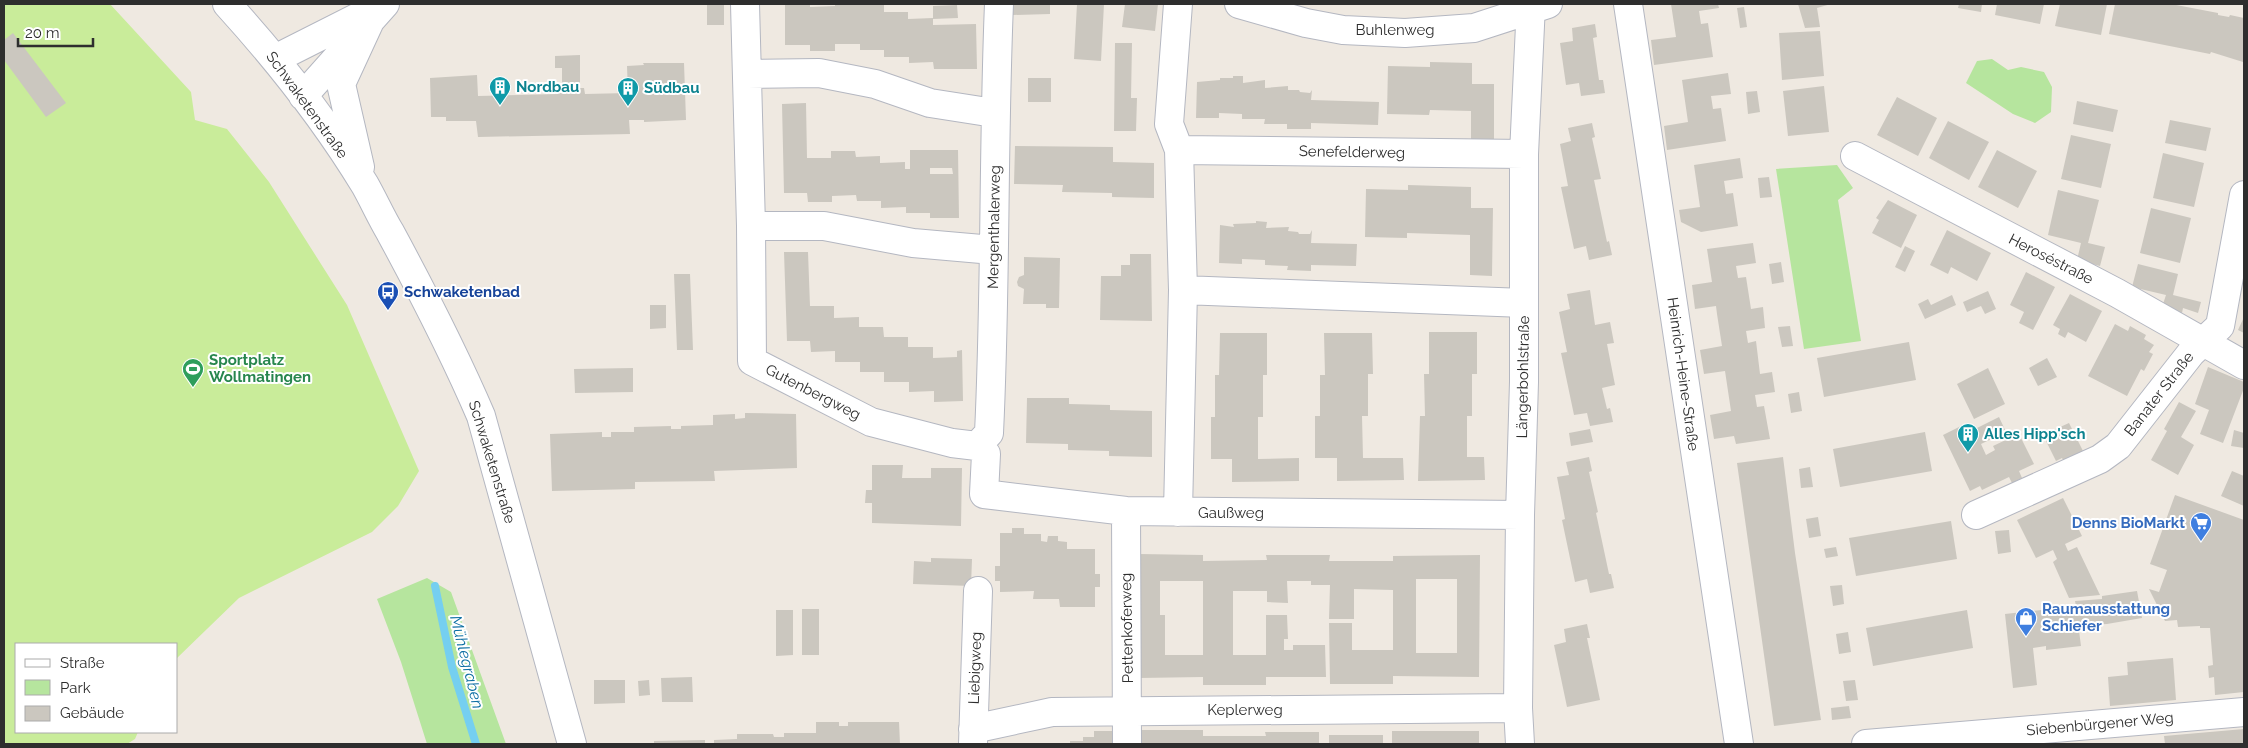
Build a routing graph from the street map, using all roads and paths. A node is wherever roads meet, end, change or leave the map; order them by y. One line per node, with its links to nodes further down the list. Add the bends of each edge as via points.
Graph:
1 (227, 4): 9 (street, Schwaketenstraße)
2 (745, 4): 10 (street, Gutenbergweg)
3 (999, 4): 12 (street, Mergenthalerweg)
4 (1178, 4): 13 (street, via 1170,124)
5 (1239, 4): 7 (street, Buhlenweg, via 1343,30 1405,33 1474,28)
6 (1628, 4): 38 (street, Heinrich-Heine-Straße)
7 (1538, 6): 14 (street, Längerbohlstraße)
8 (380, 9): 9 (street); 11 (street); 16 (street, via 341,84)
9 (275, 59): 11 (street, Schwaketenstraße)
10 (748, 74): 12 (street, via 818,74 876,84 930,104); 18 (street, Gutenbergweg)
11 (303, 96): 16 (street, Schwaketenstraße)
12 (994, 112): 19 (street, Mergenthalerweg, via 996,209)
13 (1179, 150): 14 (street, Senefelderweg); 20 (street)
14 (1524, 154): 21 (street, Längerbohlstraße)
15 (1855, 156): 22 (street, Heroséstraße)
16 (365, 185): 35 (street, Schwaketenstraße, via 422,291 482,416)
17 (2244, 195): 22 (street, Banater Straße, via 2220,326)
18 (751, 226): 19 (street, via 824,226 913,244); 24 (street, Gutenbergweg, via 752,361 871,422)
19 (993, 250): 24 (street, Mergenthalerweg, via 990,433)
20 (1183, 290): 21 (street); 26 (street)
21 (1524, 303): 27 (street, Längerbohlstraße)
22 (2204, 341): 23 (street, Heroséstraße); 28 (street, Banater Straße, via 2118,446 2100,459)
23 (2244, 365)
24 (981, 450): 25 (street, Gaußweg, via 984,494)
25 (1126, 511): 26 (street, Gaußweg); 31 (street, Pettenkoferweg)
26 (1178, 512): 27 (street, Gaußweg)
27 (1520, 515): 30 (street, Längerbohlstraße)
28 (1976, 515)
29 (978, 591): 33 (street, Liebigweg)
30 (1518, 708): 31 (street, Keplerweg); 37 (street, Längerbohlstraße)
31 (1128, 710): 33 (street, Keplerweg, via 1052,712); 36 (street, Pettenkoferweg)
32 (2244, 712): 34 (street, Siebenbürgener Weg)
33 (973, 736)
34 (1908, 742): 39 (street, Siebenbürgener Weg)
35 (572, 744)
36 (1127, 744)
37 (1520, 744)
38 (1739, 744)
39 (1866, 744)

